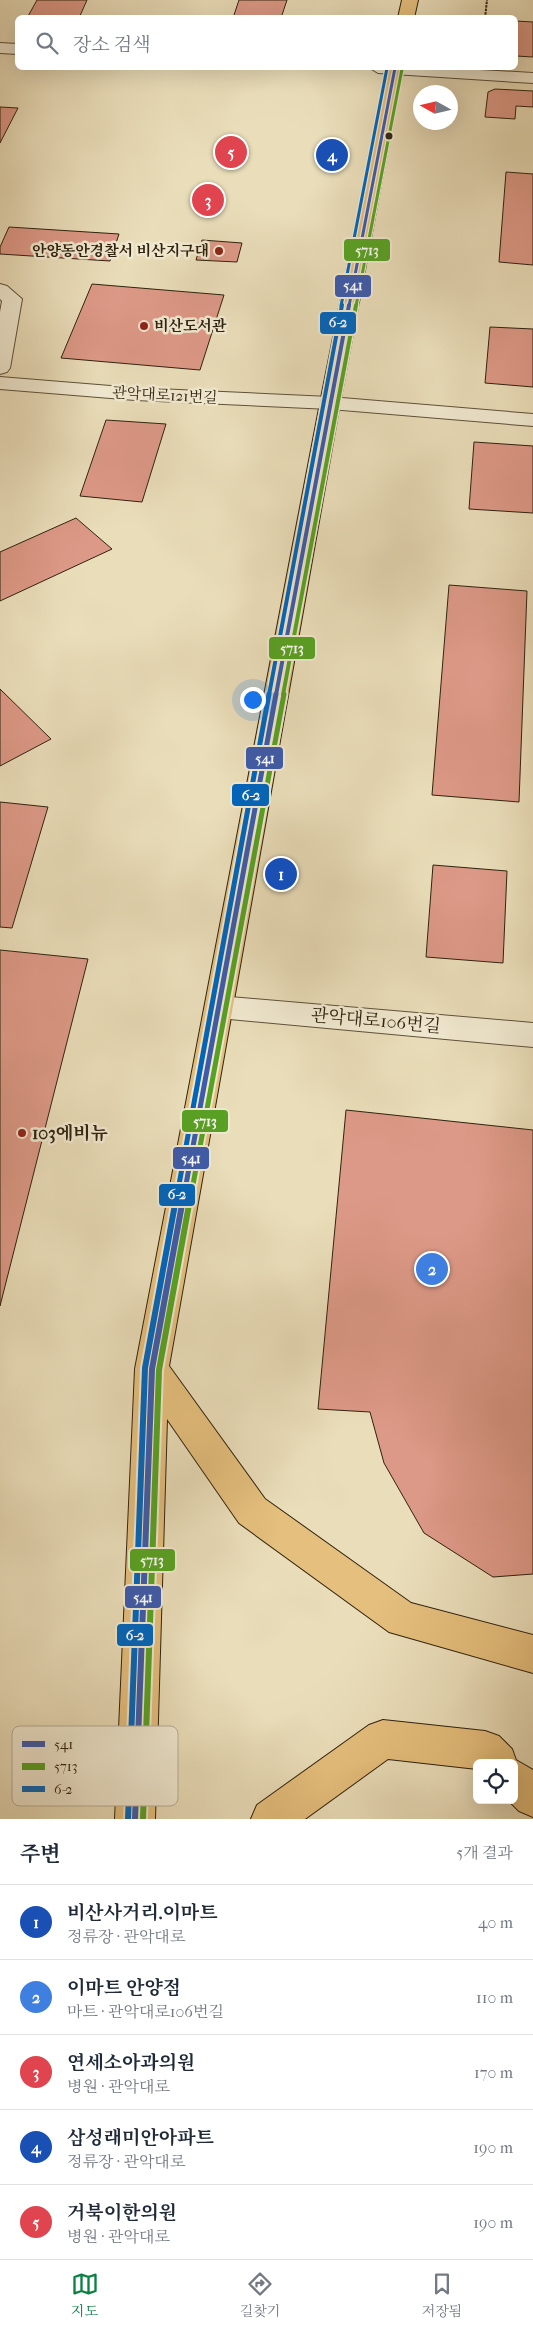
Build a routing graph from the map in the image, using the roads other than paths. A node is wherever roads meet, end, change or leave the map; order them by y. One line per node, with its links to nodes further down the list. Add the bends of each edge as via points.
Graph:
1 (410, 0): 2 (main road)
2 (407, 15)
3 (0, 48): 4 (street)
4 (15, 49)
5 (389, 70): 11 (main road)
6 (418, 70): 7 (street)
7 (533, 78)
8 (0, 290): 9 (street, via 12,300)
9 (0, 368)
10 (0, 383): 11 (street, 관악대로121번길, via 134,394)
11 (330, 403): 12 (street, 관악대로121번길); 13 (main road)
12 (533, 420)
13 (219, 1007): 14 (street, 관악대로106번길); 15 (main road)
14 (533, 1035)
15 (152, 1369): 16 (main road, via 252,1511 402,1619); 17 (main road)
16 (533, 1654)
17 (139, 1726)
18 (494, 1759): 23 (main road, via 484,1750 383,1739)
19 (518, 1783): 20 (main road)
20 (533, 1797)
21 (135, 1806): 22 (main road)
22 (135, 1819)
23 (271, 1819)

